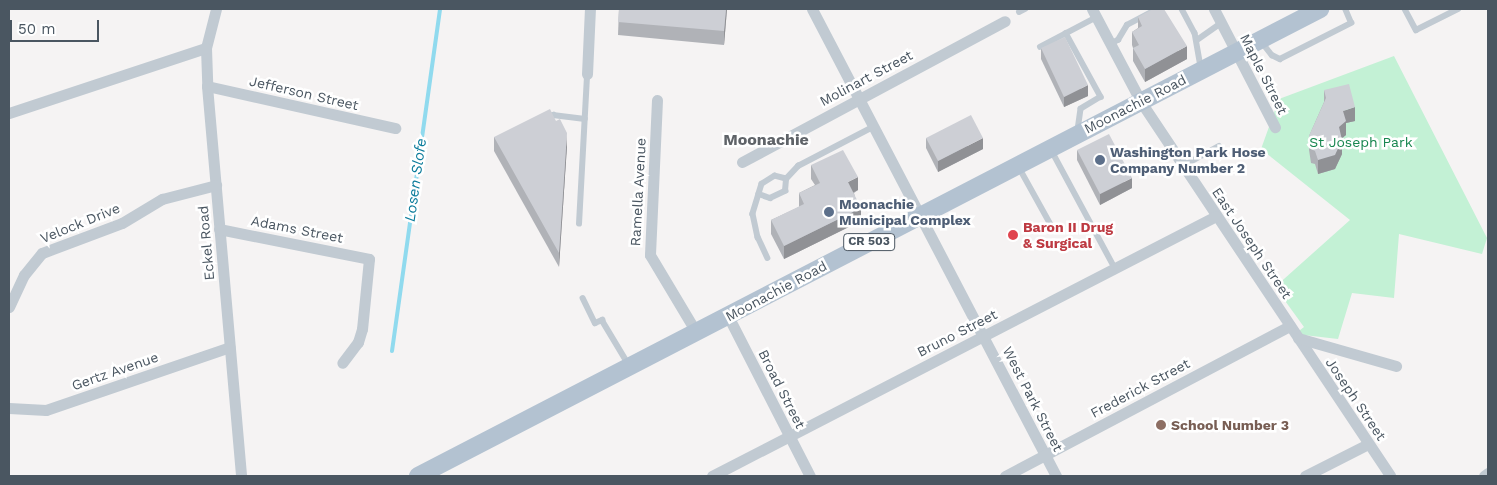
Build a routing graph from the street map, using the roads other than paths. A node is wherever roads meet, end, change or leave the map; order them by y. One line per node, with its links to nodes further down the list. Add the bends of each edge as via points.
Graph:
1 (216, 9): 19 (street, Eckel Road)
2 (590, 9): 22 (street)
3 (812, 9): 24 (street, West Park Street)
4 (1156, 9): 17 (lane, via 1132,22 1118,40)
5 (1182, 9): 16 (lane)
6 (1214, 9): 13 (street, Maple Street)
7 (1320, 9): 15 (main road, Moonachie Road / CR 503)
8 (1345, 9): 15 (lane, via 1352,23 1280,59 1272,55)
9 (1404, 9): 10 (lane, via 1416,30)
10 (1458, 9)
11 (1094, 13): 14 (lane); 17 (street, East Joseph Street)
12 (1005, 20): 24 (street, Molinart Street)
13 (1221, 23): 16 (lane); 20 (street, Maple Street)
14 (1066, 33): 18 (lane); 33 (lane, via 1101,98 1081,109)
15 (1260, 39): 20 (main road, Moonachie Road / CR 503)
16 (1197, 40): 21 (lane)
17 (1110, 44): 26 (street, East Joseph Street)
18 (1040, 47)
19 (206, 48): 23 (street, Eckel Road); 27 (street)
20 (1236, 52): 21 (main road, Moonachie Road / CR 503); 31 (street, Maple Street)
21 (1202, 70): 26 (main road, Moonachie Road / CR 503)
22 (587, 74): 28 (lane)
23 (207, 86): 32 (street, Jefferson Street); 40 (street, Eckel Road)
24 (858, 99): 30 (street, West Park Street); 36 (street, Molinart Street)
25 (657, 100): 53 (street, Ramella Avenue, via 650,255)
26 (1140, 102): 33 (main road, Moonachie Road / CR 503); 38 (street, East Joseph Street)
27 (9, 113)
28 (585, 119): 29 (lane, via 552,115); 45 (lane)
29 (540, 122)
30 (873, 127): 39 (lane, via 798,166); 42 (street, West Park Street)
31 (1275, 127)
32 (395, 128)
33 (1078, 134): 35 (main road, Moonachie Road / CR 503)
34 (1219, 146): 38 (lane)
35 (1051, 148): 37 (main road, Moonachie Road / CR 503); 48 (lane)
36 (742, 162)
37 (1018, 165): 42 (main road, Moonachie Road / CR 503); 44 (lane)
38 (1183, 166): 43 (street, East Joseph Street)
39 (786, 179): 41 (lane, via 775,176 762,184); 41 (lane, via 784,191 770,198)
40 (216, 185): 46 (street, Eckel Road); 50 (street, Velock Drive, via 162,199 122,223 42,253 24,275)
41 (759, 194): 47 (lane, via 753,214 758,237)
42 (920, 215): 51 (main road, Moonachie Road / CR 503); 54 (street, West Park Street)
43 (1216, 216): 48 (street, Bruno Street); 52 (street, East Joseph Street)
44 (1050, 223)
45 (579, 224)
46 (220, 228): 56 (street, Eckel Road); 57 (street, Adams Street, via 369,259 362,329 358,342)
47 (768, 258)
48 (1115, 268): 54 (street, Bruno Street)
49 (583, 298): 59 (lane, via 595,323 602,320)
50 (9, 307)
51 (728, 316): 53 (main road, Moonachie Road / CR 503); 61 (street, Broad Street)
52 (1290, 326): 55 (street, East Joseph Street); 63 (street, Frederick Street)
53 (696, 332): 59 (main road, Moonachie Road / CR 503)
54 (983, 336): 61 (street, Bruno Street); 63 (street, West Park Street)
55 (1298, 338): 58 (street); 62 (street, Joseph Street)
56 (230, 347): 60 (street, Gertz Avenue, via 46,410); 65 (street, Eckel Road)
57 (342, 363)
58 (1396, 366)
59 (630, 367): 66 (main road, Moonachie Road / CR 503)
60 (9, 408)
61 (790, 436): 67 (street, Bruno Street); 68 (street, Broad Street)
62 (1368, 444): 71 (street); 72 (street, Joseph Street)
63 (1045, 455): 69 (street, Frederick Street); 70 (street, West Park Street)
64 (1488, 473): 73 (street)
65 (241, 476)
66 (418, 476)
67 (712, 476)
68 (810, 476)
69 (1005, 476)
70 (1056, 476)
71 (1304, 476)
72 (1390, 476)
73 (1484, 476)

